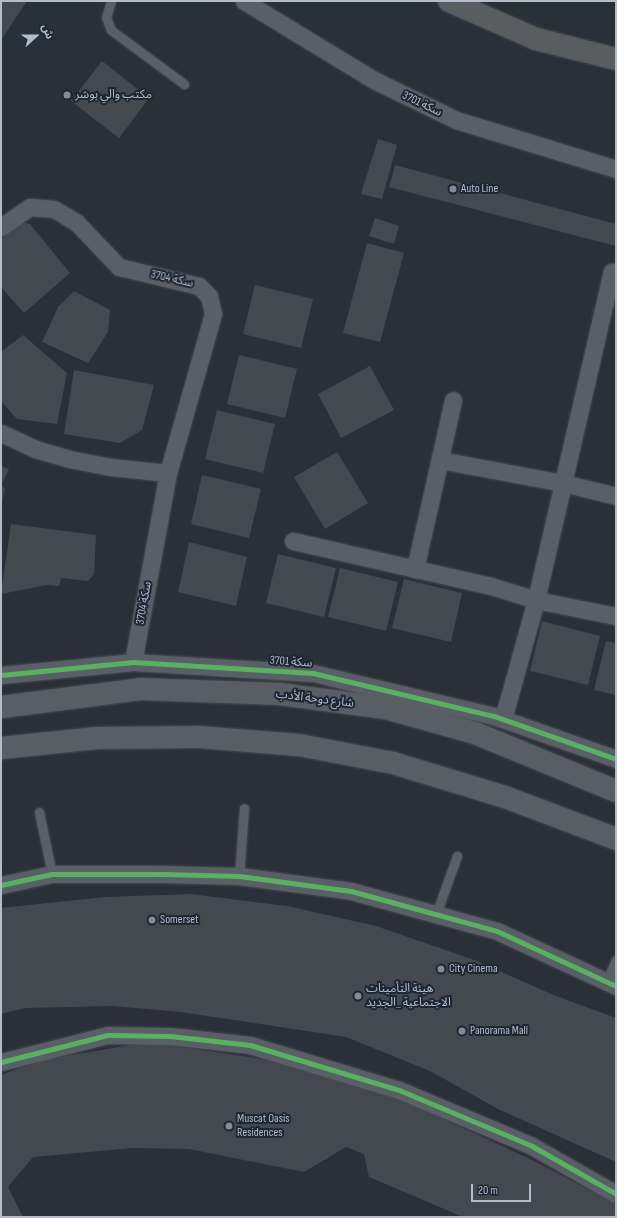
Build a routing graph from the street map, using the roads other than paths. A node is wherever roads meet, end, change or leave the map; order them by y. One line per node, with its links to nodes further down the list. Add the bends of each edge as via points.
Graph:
1 (111, 1): 7 (lane, via 106,18 111,30)
2 (244, 1): 8 (street, سكة 3701, via 374,80 456,120)
3 (449, 1): 4 (highway)
4 (536, 39): 5 (highway); 6 (highway)
5 (616, 59)
6 (616, 71)
7 (184, 84)
8 (616, 169)
9 (1, 227): 14 (street, سكة 3704, via 30,207 54,209 76,222 119,267 199,286 209,296 213,314)
10 (612, 272): 15 (street)
11 (453, 400): 13 (street)
12 (1, 433): 14 (street, via 35,449 69,459 111,467)
13 (440, 460): 15 (street); 18 (street)
14 (168, 473): 21 (street, سكة 3704)
15 (563, 483): 16 (street); 19 (street)
16 (616, 496)
17 (293, 541): 18 (street)
18 (415, 569): 19 (street, via 491,586)
19 (536, 600): 20 (street); 24 (street)
20 (616, 616)
21 (133, 662): 22 (street, سكة 3701); 24 (street, سكة 3701, via 313,673)
22 (1, 675)
23 (1, 706): 27 (main road, شارع دوحة الأدب, via 141,689 280,694 385,708 475,733)
24 (503, 719): 26 (street, سكة 3701)
25 (1, 748): 30 (main road, via 104,738 199,737 299,745 393,763 505,797)
26 (616, 759)
27 (616, 791)
28 (244, 808): 33 (lane)
29 (39, 812): 32 (lane)
30 (616, 839)
31 (457, 856): 35 (lane)
32 (52, 874): 33 (street); 34 (street)
33 (240, 876): 35 (street, via 351,891)
34 (1, 885)
35 (436, 914): 37 (street, via 496,931)
36 (616, 960): 37 (lane)
37 (611, 984)
38 (1, 1062): 39 (street, via 108,1035 170,1036 250,1045 399,1090 532,1146)
39 (616, 1194)

